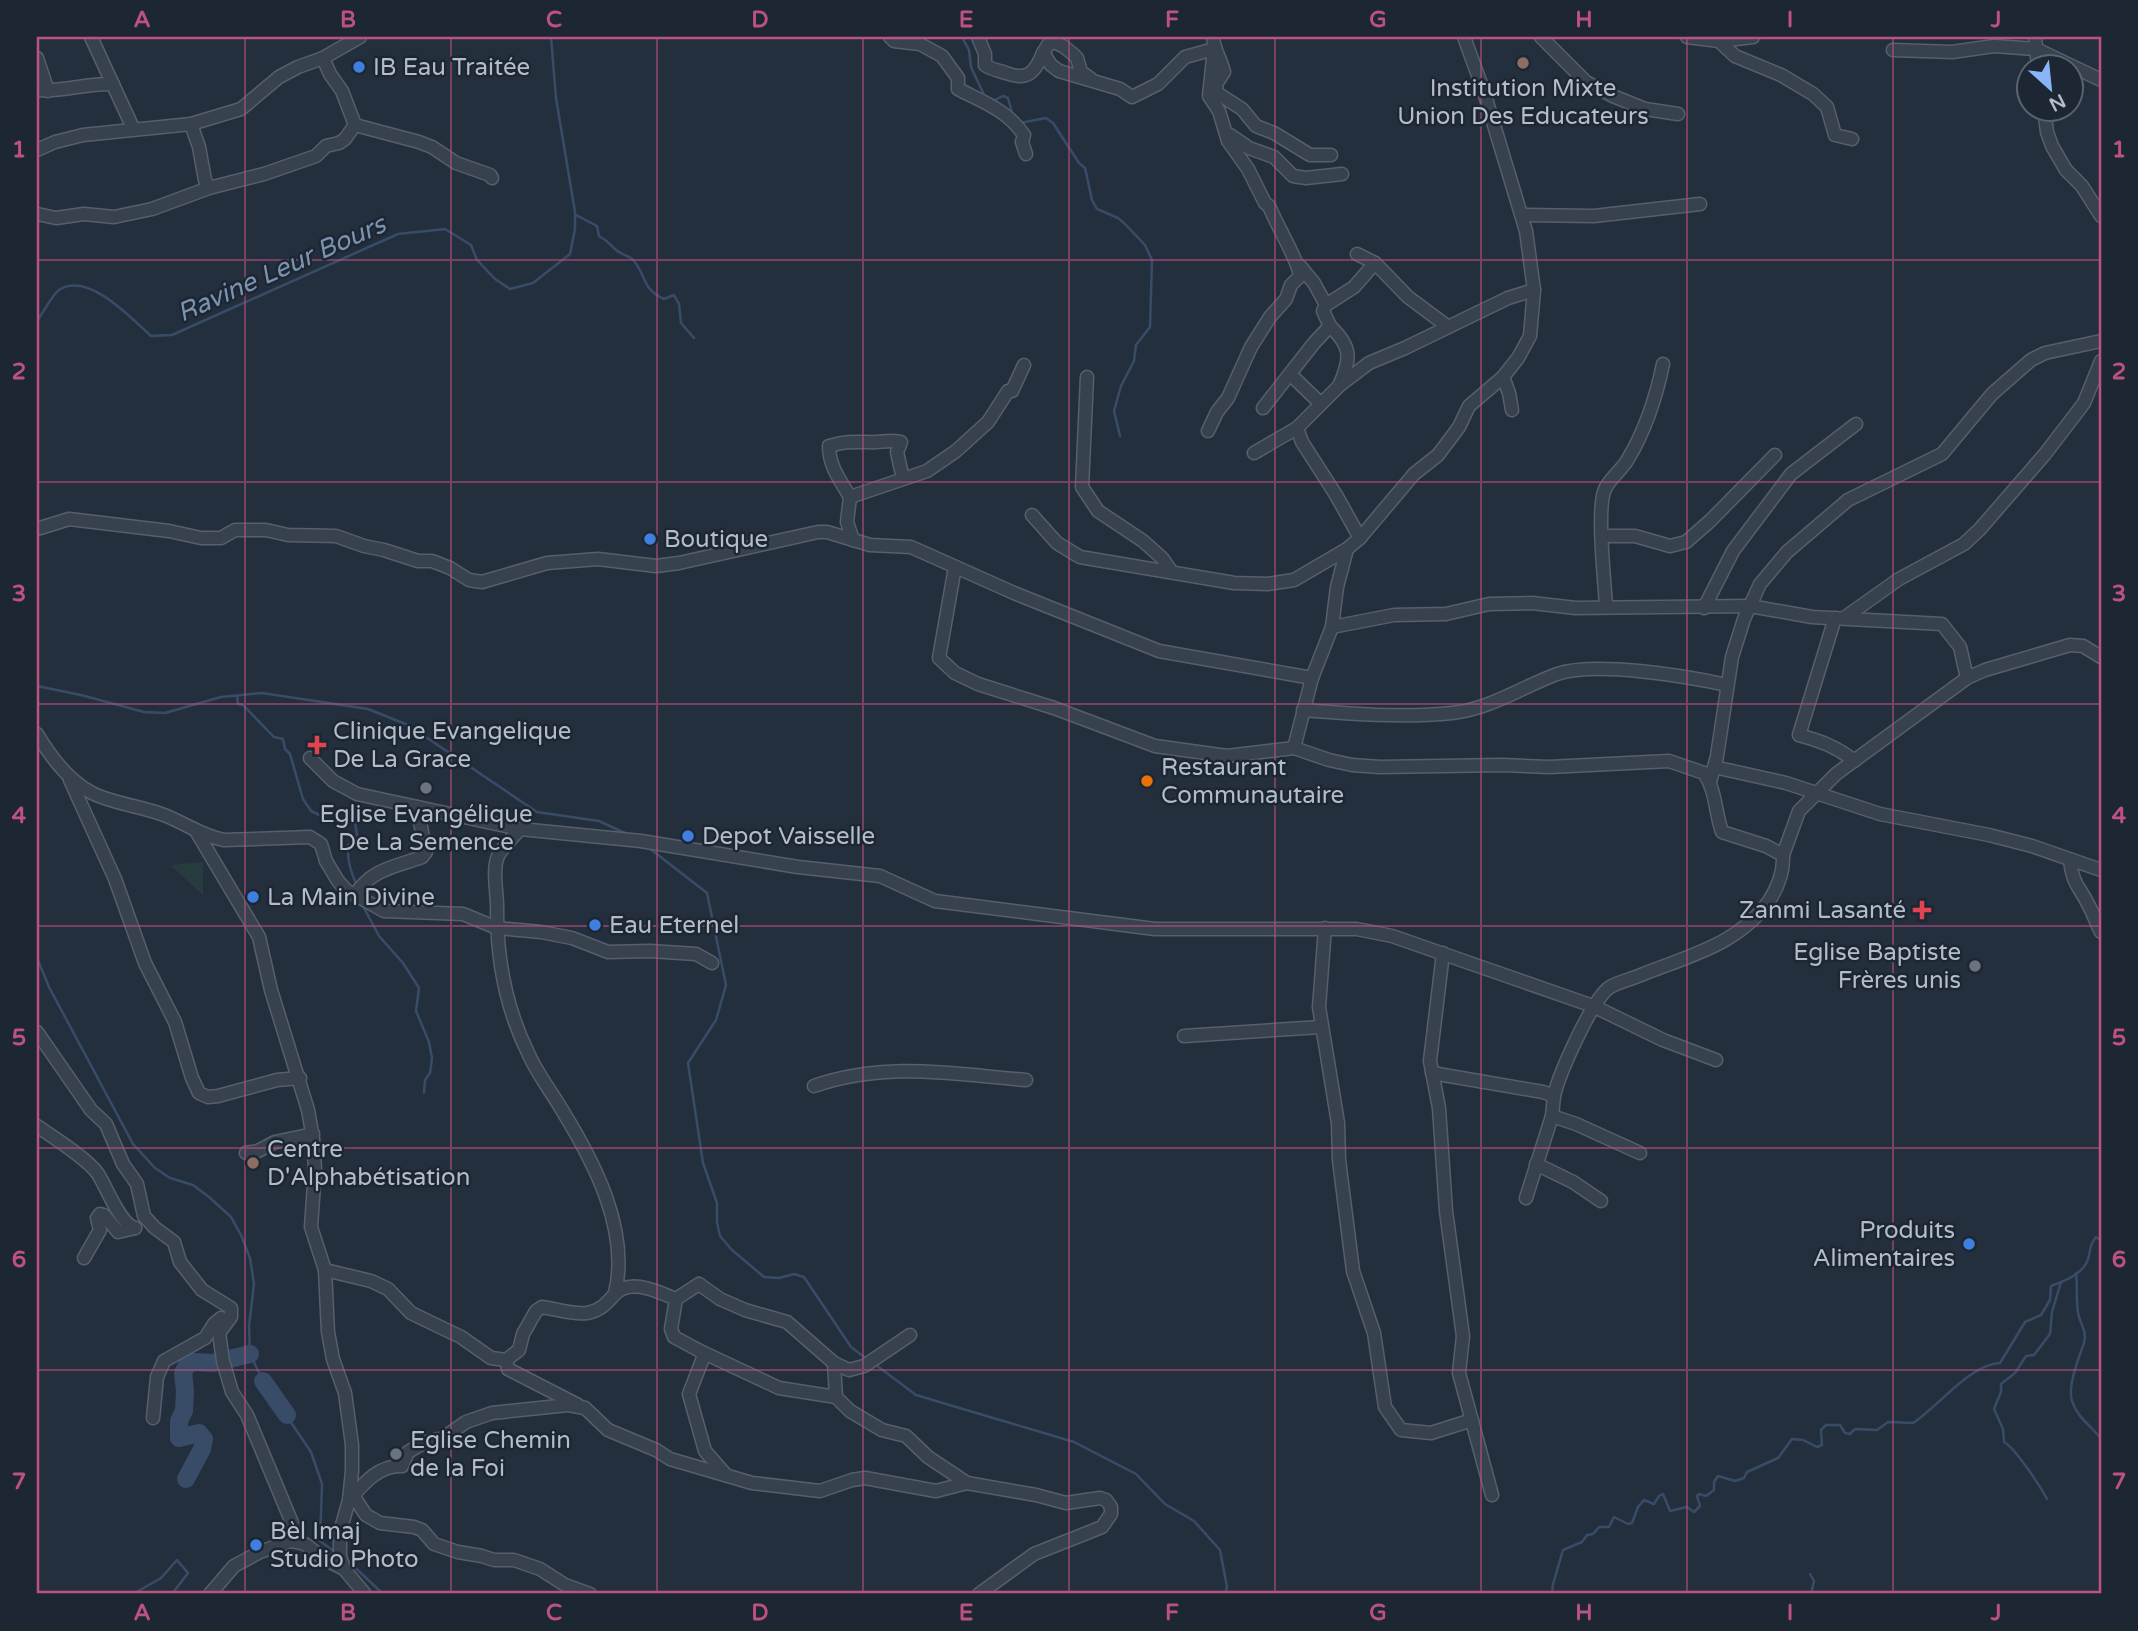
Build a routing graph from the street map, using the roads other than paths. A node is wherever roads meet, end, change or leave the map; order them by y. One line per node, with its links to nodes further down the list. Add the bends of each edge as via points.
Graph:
1 (91, 37): 19 (street)
2 (360, 37): 16 (street)
3 (890, 37): 29 (street, via 920,44 942,57 958,78 958,89 1006,114 1024,135)
4 (978, 37): 14 (street, via 985,65 1013,77 1034,71)
5 (1464, 37): 36 (street)
6 (1541, 37): 21 (street, via 1586,82 1645,109)
7 (1687, 37): 10 (street)
8 (1753, 37): 10 (street)
9 (1052, 39): 14 (street); 18 (street, via 1077,58 1081,72)
10 (1719, 41): 27 (street, via 1745,62 1781,75 1813,94 1827,107 1835,135)
11 (1213, 43): 18 (street, via 1185,57 1157,85 1132,97); 26 (street, via 1208,93); 30 (street, via 1224,72 1216,84 1217,93 1256,126 1310,155)
12 (2036, 43): 13 (street, via 1952,51); 17 (street)
13 (1892, 50)
14 (1043, 53): 18 (street, via 1059,71)
15 (37, 58): 20 (street)
16 (323, 58): 23 (street, via 279,77 241,109); 24 (street)
17 (2101, 80)
18 (1094, 82)
19 (113, 84): 20 (street); 25 (street)
20 (42, 90)
21 (1678, 114)
22 (2046, 122): 37 (street, via 2052,146 2066,170)
23 (191, 124): 25 (street); 33 (street)
24 (355, 125): 32 (street, via 432,146 456,163); 33 (street, via 345,139 316,156)
25 (133, 128): 28 (street, via 66,138)
26 (1226, 132): 31 (street, via 1273,157 1293,176); 40 (street)
27 (1852, 139)
28 (37, 150)
29 (1026, 154)
30 (1331, 155)
31 (1342, 174)
32 (492, 178)
33 (209, 188): 35 (street, via 114,217 84,214 56,218)
34 (1700, 204): 36 (street, via 1594,216)
35 (37, 209)
36 (1522, 215): 41 (street)
37 (2101, 216)
38 (1357, 254): 39 (street)
39 (1375, 263): 42 (street, via 1353,287); 44 (street, via 1408,297)
40 (1300, 267): 42 (street); 58 (street, via 1300,276 1251,347)
41 (1534, 290): 44 (street); 51 (street, via 1530,336)
42 (1326, 305): 43 (street, via 1323,311)
43 (1330, 326): 49 (street); 52 (street, via 1349,353)
44 (1447, 326): 52 (street, via 1369,363)
45 (2101, 341): 71 (street, via 2031,360 1992,394 1942,454 1848,500 1817,524 1760,584)
46 (2101, 361): 74 (street, via 2084,403 1980,529 1964,544)
47 (1663, 364): 65 (street, via 1643,433 1605,489)
48 (1024, 365): 61 (street, via 1012,391 988,422 927,471)
49 (1291, 375): 53 (street); 54 (street)
50 (1087, 377): 70 (street, via 1082,487 1098,511 1143,541)
51 (1503, 377): 55 (street); 66 (street, via 1469,406 1438,455 1414,474)
52 (1340, 385): 53 (street)
53 (1320, 403): 57 (street)
54 (1263, 408)
55 (1512, 410)
56 (1856, 424): 73 (street, via 1791,474 1733,551)
57 (1297, 428): 59 (street); 66 (street)
58 (1208, 431)
59 (1254, 453)
60 (1775, 455): 65 (street, via 1686,542 1670,546 1635,537)
61 (903, 480): 62 (street); 62 (street, via 897,452 901,442 850,440 829,446 834,470)
62 (850, 497): 67 (street, via 847,522)
63 (1032, 515): 70 (street, via 1057,543 1080,557)
64 (37, 529): 67 (street, via 69,519 201,538 221,538 235,530 336,536 418,561 432,561 482,582 547,563 598,559 656,566 818,533)
65 (1602, 536): 72 (street)
66 (1360, 538): 68 (street)
67 (853, 540): 69 (street, via 911,547)
68 (1347, 549): 70 (street, via 1294,580 1278,583 1234,583); 75 (street)
69 (955, 567): 77 (street, via 1158,651); 82 (street, via 939,658 955,673 1155,746 1227,756)
70 (1171, 571)
71 (1750, 606): 73 (street); 74 (street); 79 (street)
72 (1606, 607): 73 (street); 75 (street, via 1489,604 1446,614 1394,615)
73 (1704, 608)
74 (1840, 618): 78 (street, via 1942,624 1960,647); 84 (street, via 1799,735 1833,747)
75 (1332, 627): 77 (street)
76 (2101, 657): 78 (street, via 2083,646 2070,645)
77 (1312, 678): 80 (street)
78 (1967, 678): 84 (street)
79 (1727, 685): 80 (street, via 1696,678 1588,670 1558,674 1454,713); 85 (street)
80 (1303, 710): 82 (street)
81 (37, 734): 86 (street)
82 (1294, 748): 87 (street, via 1352,765 1380,766 1549,767 1670,761 1704,773)
83 (310, 758): 89 (street, via 333,781 357,794)
84 (1854, 761): 88 (street)
85 (1714, 767): 87 (street); 88 (street)
86 (67, 772): 91 (street, via 93,794 164,815); 107 (street, via 115,880 145,963 175,1022 199,1093 218,1096)
87 (1710, 782): 92 (street, via 1722,832)
88 (1816, 792): 92 (street, via 1799,811); 93 (street, via 1880,814 1989,835)
89 (416, 807): 90 (street); 95 (street, via 425,852 422,857 382,869)
90 (520, 829): 96 (street, via 497,858); 97 (street, via 641,841 880,876 934,901 1142,927)
91 (196, 831): 95 (street, via 224,840 316,839 338,881); 107 (street, via 259,937)
92 (1783, 855): 101 (street, via 1784,867 1774,892 1762,911 1735,936 1610,987)
93 (2070, 860): 94 (street); 98 (street, via 2077,888)
94 (2101, 870)
95 (359, 890): 96 (street, via 384,911 463,914)
96 (497, 928): 100 (street, via 572,938 608,952 696,954); 121 (street, via 502,975 519,1031 547,1090 590,1158 607,1199 620,1271)
97 (1325, 928): 99 (street, via 1369,931); 102 (street)
98 (2101, 932)
99 (1443, 953): 101 (street); 106 (street)
100 (712, 963)
101 (1593, 1006): 105 (street); 110 (street)
102 (1321, 1027): 104 (street); 131 (street, via 1338,1123 1353,1270 1374,1333 1385,1407 1401,1430 1431,1433)
103 (37, 1032): 123 (street, via 91,1111 106,1124 137,1184 144,1216 174,1242 185,1269 218,1308)
104 (1184, 1036)
105 (1716, 1060)
106 (1432, 1073): 110 (street); 131 (street, via 1463,1336 1459,1373)
107 (300, 1078): 113 (street)
108 (1026, 1080): 109 (street, via 896,1070)
109 (814, 1086)
110 (1554, 1096): 111 (street)
111 (1552, 1116): 115 (street); 116 (street)
112 (37, 1126): 119 (street, via 88,1163 128,1226 135,1228 118,1232 100,1214 100,1230)
113 (313, 1134): 114 (street); 120 (street, via 311,1227)
114 (246, 1153)
115 (1640, 1153)
116 (1536, 1164): 117 (street); 118 (street)
117 (1526, 1198)
118 (1601, 1201)
119 (84, 1258)
120 (325, 1270): 126 (street, via 388,1289 411,1313 461,1337 491,1358); 135 (street, via 328,1332 350,1418)
121 (615, 1293): 122 (street, via 623,1287 647,1287); 126 (street, via 606,1306 588,1313 542,1307 523,1334 519,1350)
122 (676, 1299): 125 (street, via 674,1337); 127 (street, via 699,1284 745,1310 787,1322)
123 (221, 1323): 130 (street, via 214,1324 205,1338 164,1361); 136 (street, via 218,1337 232,1392 247,1415)
124 (910, 1335): 127 (street, via 864,1366 849,1370)
125 (702, 1352): 128 (street, via 779,1388); 132 (street, via 689,1394 705,1451)
126 (506, 1360): 129 (street, via 508,1369)
127 (834, 1363): 128 (street)
128 (836, 1397): 133 (street, via 882,1430 906,1436)
129 (585, 1408): 132 (street, via 608,1430 670,1459); 135 (street, via 543,1406 492,1413 466,1422 443,1438 408,1452 402,1466 388,1466)
130 (153, 1418)
131 (1472, 1420): 134 (street)
132 (728, 1477): 133 (street, via 820,1491 865,1478 936,1490)
133 (967, 1483): 141 (street, via 1066,1503 1100,1498 1111,1507 1102,1527 1034,1554)
134 (1492, 1495)
135 (352, 1496): 137 (street, via 340,1532); 140 (street, via 366,1515 380,1523 414,1527 434,1544 458,1552 514,1560)
136 (300, 1542): 137 (street); 138 (street, via 260,1552 234,1566)
137 (344, 1569): 139 (street)
138 (211, 1594)
139 (365, 1594)
140 (590, 1594)
141 (979, 1594)

